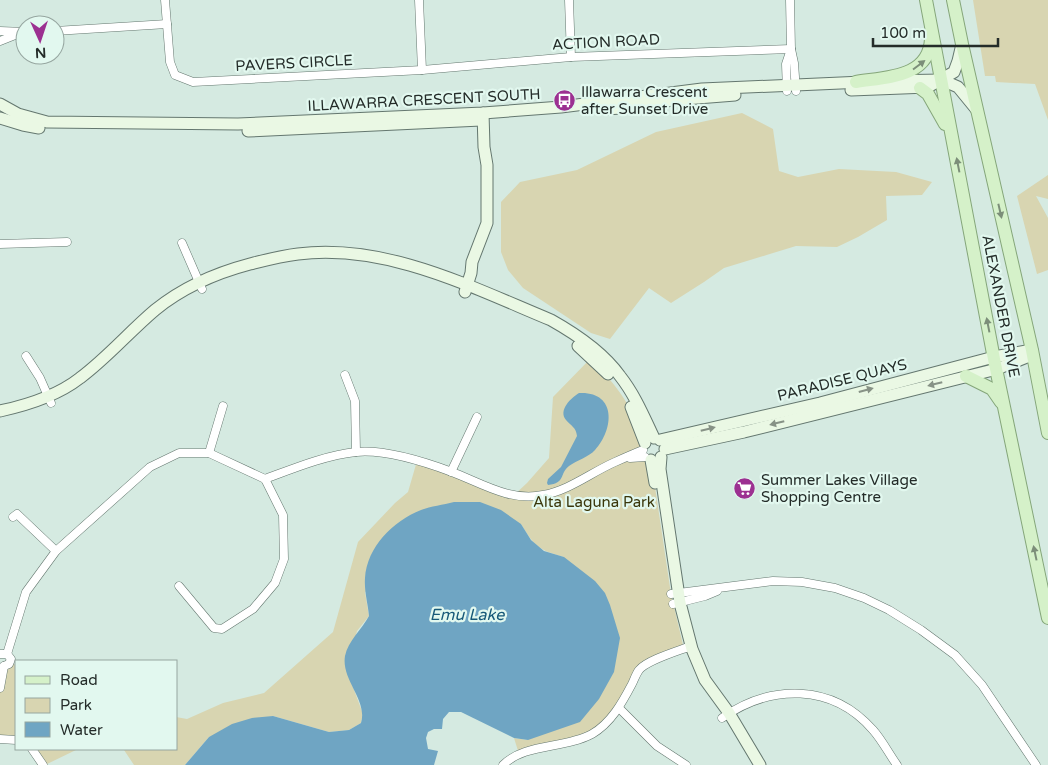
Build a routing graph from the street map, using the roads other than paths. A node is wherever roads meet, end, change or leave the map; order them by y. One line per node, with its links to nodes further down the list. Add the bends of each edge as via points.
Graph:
1 (165, 0): 7 (street, PAVERS CIRCLE)
2 (419, 0): 17 (street)
3 (569, 0): 16 (street)
4 (790, 0): 15 (street)
5 (926, 0): 11 (main road, ALEXANDER DRIVE)
6 (953, 0): 14 (main road, ALEXANDER DRIVE)
7 (167, 24): 8 (street); 17 (street, PAVERS CIRCLE, via 170,62 175,75 194,82)
8 (65, 30)
9 (0, 31): 10 (street)
10 (15, 32)
11 (932, 32): 18 (main road, ALEXANDER DRIVE); 19 (main road, one-way to 11, via 904,74 918,67 930,53)
12 (15, 36): 13 (street)
13 (0, 41)
14 (962, 44): 18 (street, via 955,70); 23 (main road, ALEXANDER DRIVE)
15 (791, 49): 16 (street, ACTION ROAD); 20 (street, via 786,64)
16 (571, 57): 17 (street, ACTION ROAD)
17 (422, 70)
18 (942, 80): 19 (street, ILLAWARRA CRESCENT SOUTH); 21 (street, ILLAWARRA CRESCENT SOUTH); 23 (street, via 958,87); 26 (main road, ALEXANDER DRIVE)
19 (856, 82): 20 (street, ILLAWARRA CRESCENT SOUTH)
20 (792, 88): 21 (street, ILLAWARRA CRESCENT SOUTH); 24 (street, ILLAWARRA CRESCENT SOUTH, via 565,114)
21 (920, 88): 26 (main road, via 928,94 943,118)
22 (0, 104): 24 (street, ILLAWARRA CRESCENT SOUTH, via 30,118 58,123 238,124)
23 (977, 111): 32 (main road, ALEXANDER DRIVE, one-way to 32)
24 (487, 116): 25 (street, ILLAWARRA CRESCENT SOUTH, via 260,132 59,129 23,125); 31 (street, via 484,147 487,223 472,262 463,270)
25 (0, 118)
26 (954, 144): 34 (main road, ALEXANDER DRIVE, one-way to 26)
27 (67, 242): 29 (street)
28 (182, 243): 30 (street)
29 (0, 244)
30 (200, 286): 31 (street, via 233,268 299,254 326,253 396,261); 37 (street, via 158,308 80,379)
31 (461, 287): 45 (street, via 541,322 579,347 618,386)
32 (1032, 352): 34 (street, PARADISE QUAYS); 44 (main road, ALEXANDER DRIVE)
33 (26, 356): 37 (street)
34 (995, 363): 36 (street, PARADISE QUAYS); 39 (main road, ALEXANDER DRIVE); 43 (street, PARADISE QUAYS, one-way to 34, via 820,403)
35 (345, 375): 46 (street, via 355,401)
36 (966, 376): 39 (main road, via 992,390); 43 (street, PARADISE QUAYS, one-way to 43)
37 (49, 399): 40 (street); 42 (street, via 29,411)
38 (223, 406): 47 (street)
39 (1005, 408): 54 (main road, ALEXANDER DRIVE, one-way to 39)
40 (0, 411)
41 (477, 417): 48 (street)
42 (0, 418)
43 (743, 426): 45 (street, PARADISE QUAYS)
44 (1048, 433)
45 (653, 449): 48 (street, PARADISE QUAYS, via 623,459 570,487 542,496 513,496); 53 (street)
46 (356, 452): 48 (street, PARADISE QUAYS, via 404,457); 49 (street, PARADISE QUAYS, via 304,464)
47 (209, 453): 49 (street); 51 (street, via 179,453 150,467)
48 (451, 472)
49 (264, 479): 52 (street, via 283,515 284,559 275,583 253,609 222,629 214,628)
50 (13, 517): 51 (street, via 17,514)
51 (56, 551): 56 (street, via 26,592)
52 (179, 586)
53 (676, 598): 55 (street); 70 (street, via 703,589 752,583 802,582 864,598 921,630 955,655 982,685)
54 (1048, 618)
55 (688, 648): 59 (street, via 639,670); 60 (street, via 699,681)
56 (4, 654): 57 (street, via 10,656)
57 (7, 665): 58 (street)
58 (0, 688)
59 (619, 708): 65 (street, via 592,734 511,757); 66 (street, via 657,746)
60 (725, 715): 67 (street); 68 (street); 69 (street, via 777,694 810,694 830,699 852,711 872,730)
61 (0, 739): 62 (street)
62 (15, 740)
63 (33, 750): 64 (street)
64 (43, 765)
65 (503, 765)
66 (686, 765)
67 (752, 765)
68 (760, 765)
69 (897, 765)
70 (1036, 765)

